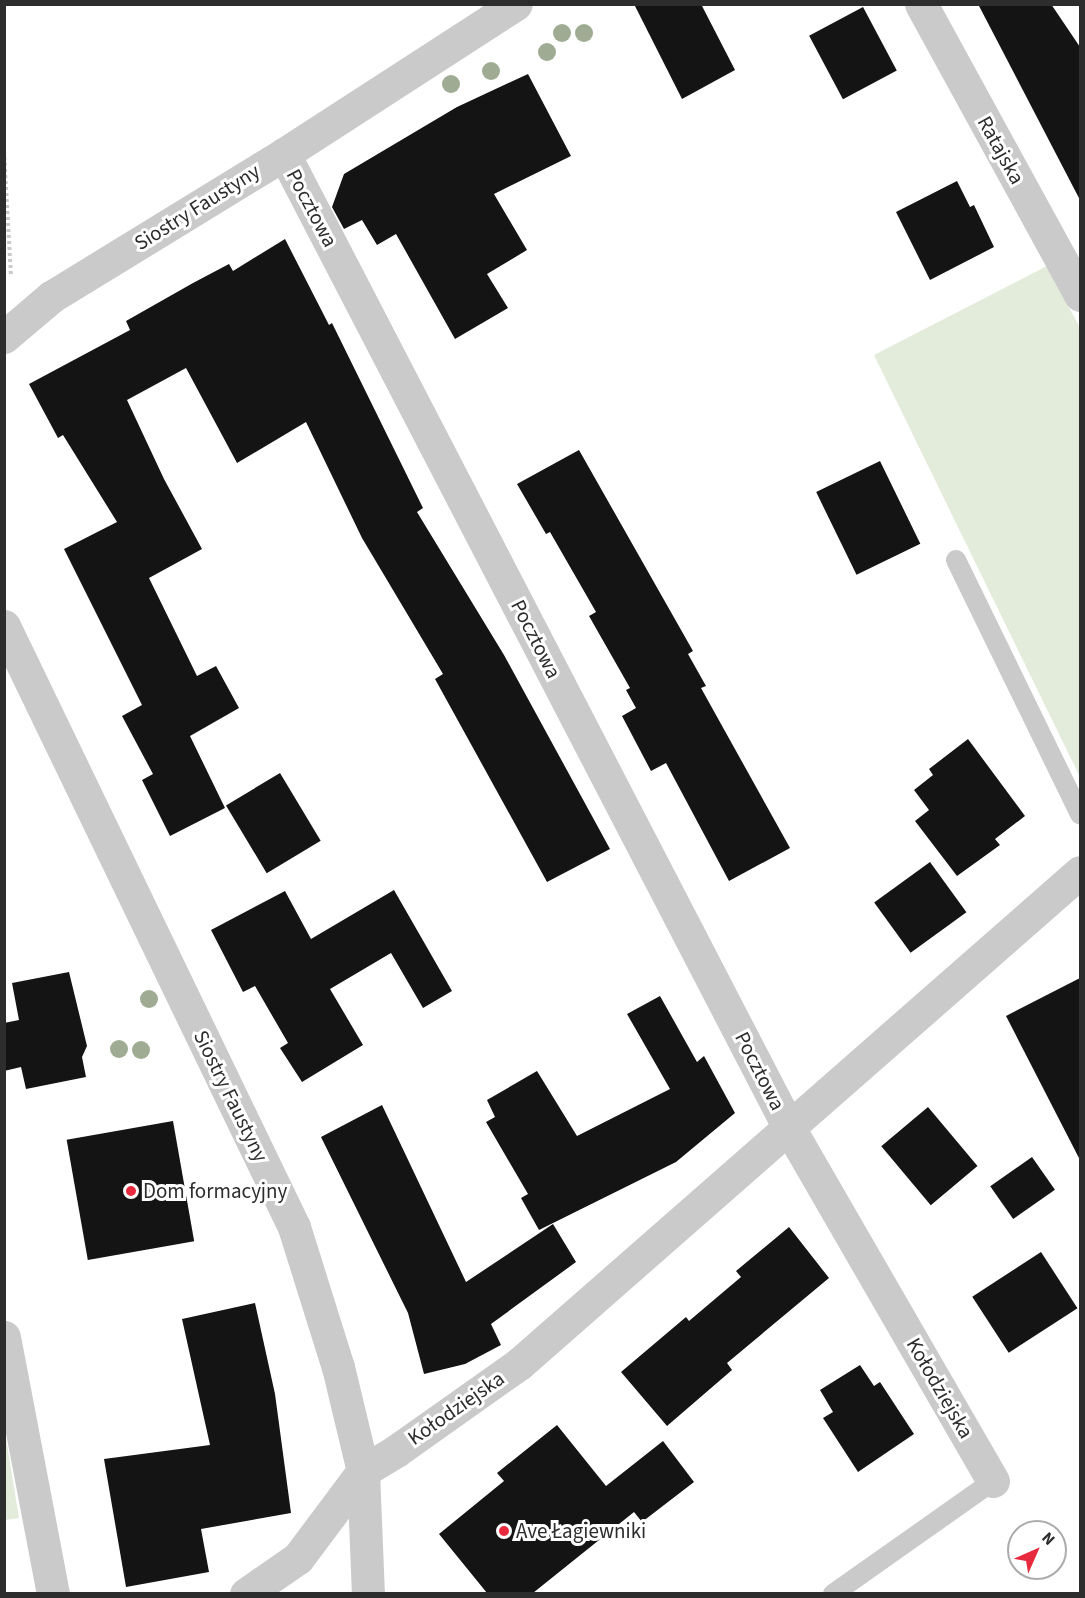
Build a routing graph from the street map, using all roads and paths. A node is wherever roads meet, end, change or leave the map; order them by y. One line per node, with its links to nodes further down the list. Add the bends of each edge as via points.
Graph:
1 (516, 4): 4 (street, Siostry Faustyny)
2 (921, 4): 6 (street, Ratajska)
3 (4, 151): 5 (path)
4 (284, 154): 7 (street, Siostry Faustyny, via 51,297); 12 (street, Pocztowa)
5 (11, 282)
6 (1080, 295)
7 (4, 337)
8 (956, 560): 10 (lane)
9 (4, 626): 14 (street, Siostry Faustyny, via 294,1227 338,1367)
10 (1080, 814)
11 (1080, 872): 12 (street, Kołodziejska)
12 (788, 1126): 14 (street, Kołodziejska, via 519,1364); 15 (street, Kołodziejska)
13 (4, 1337): 16 (street)
14 (363, 1471): 17 (street, Kołodziejska, via 298,1558); 18 (street, Siostry Faustyny)
15 (993, 1481): 19 (lane, Kołodziejska)
16 (53, 1593)
17 (246, 1593)
18 (368, 1593)
19 (833, 1593)

